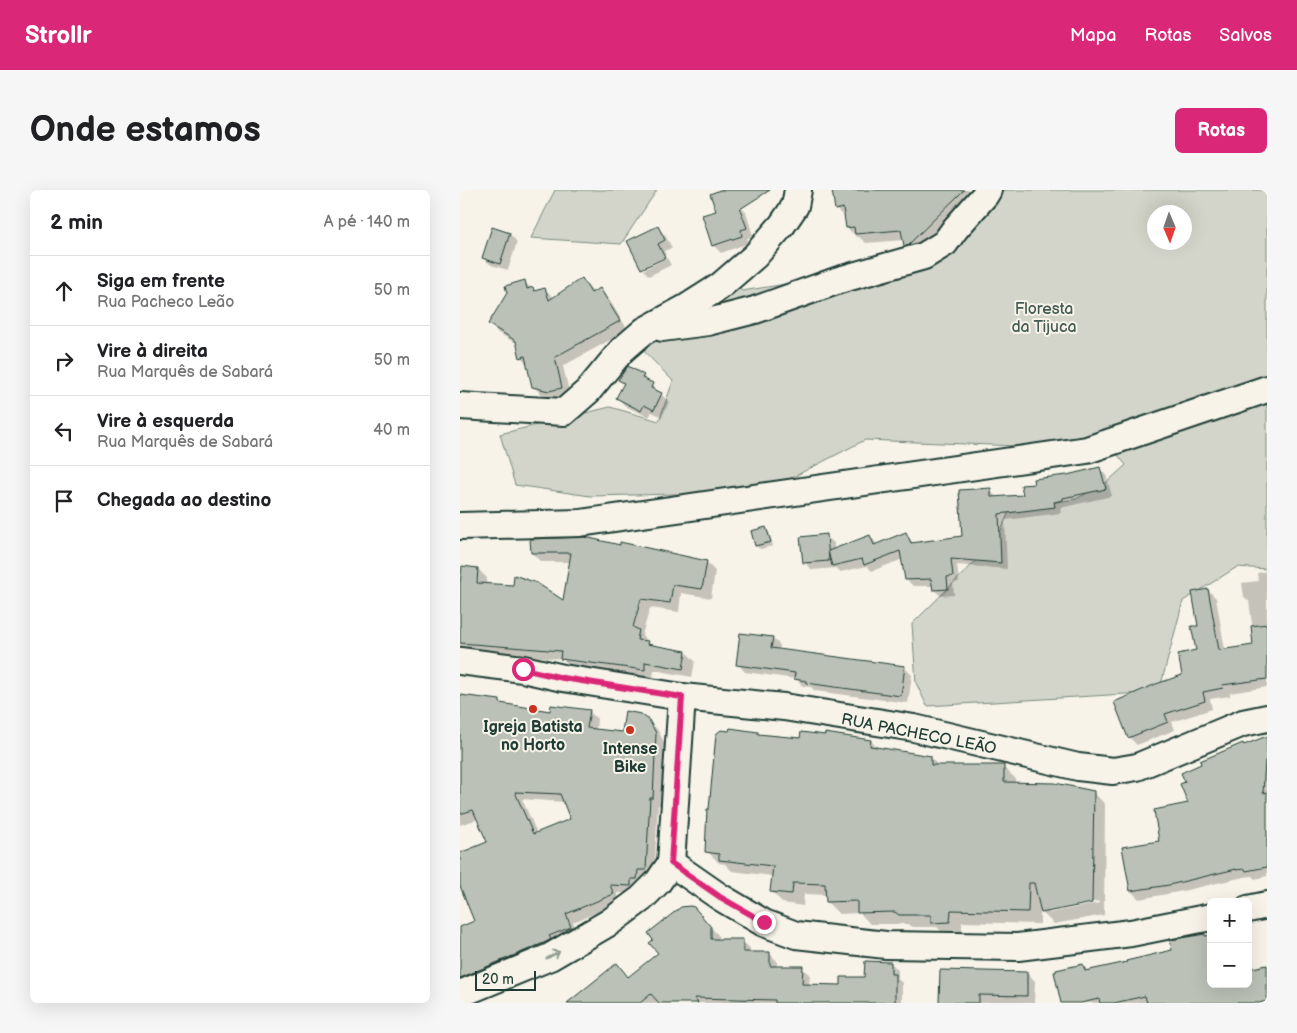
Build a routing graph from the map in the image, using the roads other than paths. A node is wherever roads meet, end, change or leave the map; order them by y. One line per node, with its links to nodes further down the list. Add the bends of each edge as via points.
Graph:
1 (798, 190): 3 (street, via 795,206 782,226 754,256 719,287)
2 (988, 190): 3 (street, via 945,243 924,256 838,280 756,310 708,322)
3 (644, 331): 5 (street, via 564,412)
4 (1267, 389): 6 (street, via 1087,450 580,524)
5 (460, 406)
6 (460, 526)
7 (460, 661): 9 (street, RUA PACHECO LEÃO)
8 (460, 673): 9 (street, RUA PACHECO LEÃO, via 524,679)
9 (563, 678): 10 (street, RUA PACHECO LEÃO)
10 (682, 697): 11 (street, RUA PACHECO LEÃO, via 784,708 914,728 1078,767 1113,771 1137,767 1243,723); 12 (street)
11 (1267, 718)
12 (671, 863): 15 (street, via 734,905 788,932 886,945 1018,947 1131,933); 16 (street, one-way to 12, via 550,957 610,922 641,899)
13 (1267, 905): 14 (street)
14 (1252, 908)
15 (1207, 918)
16 (460, 994)

